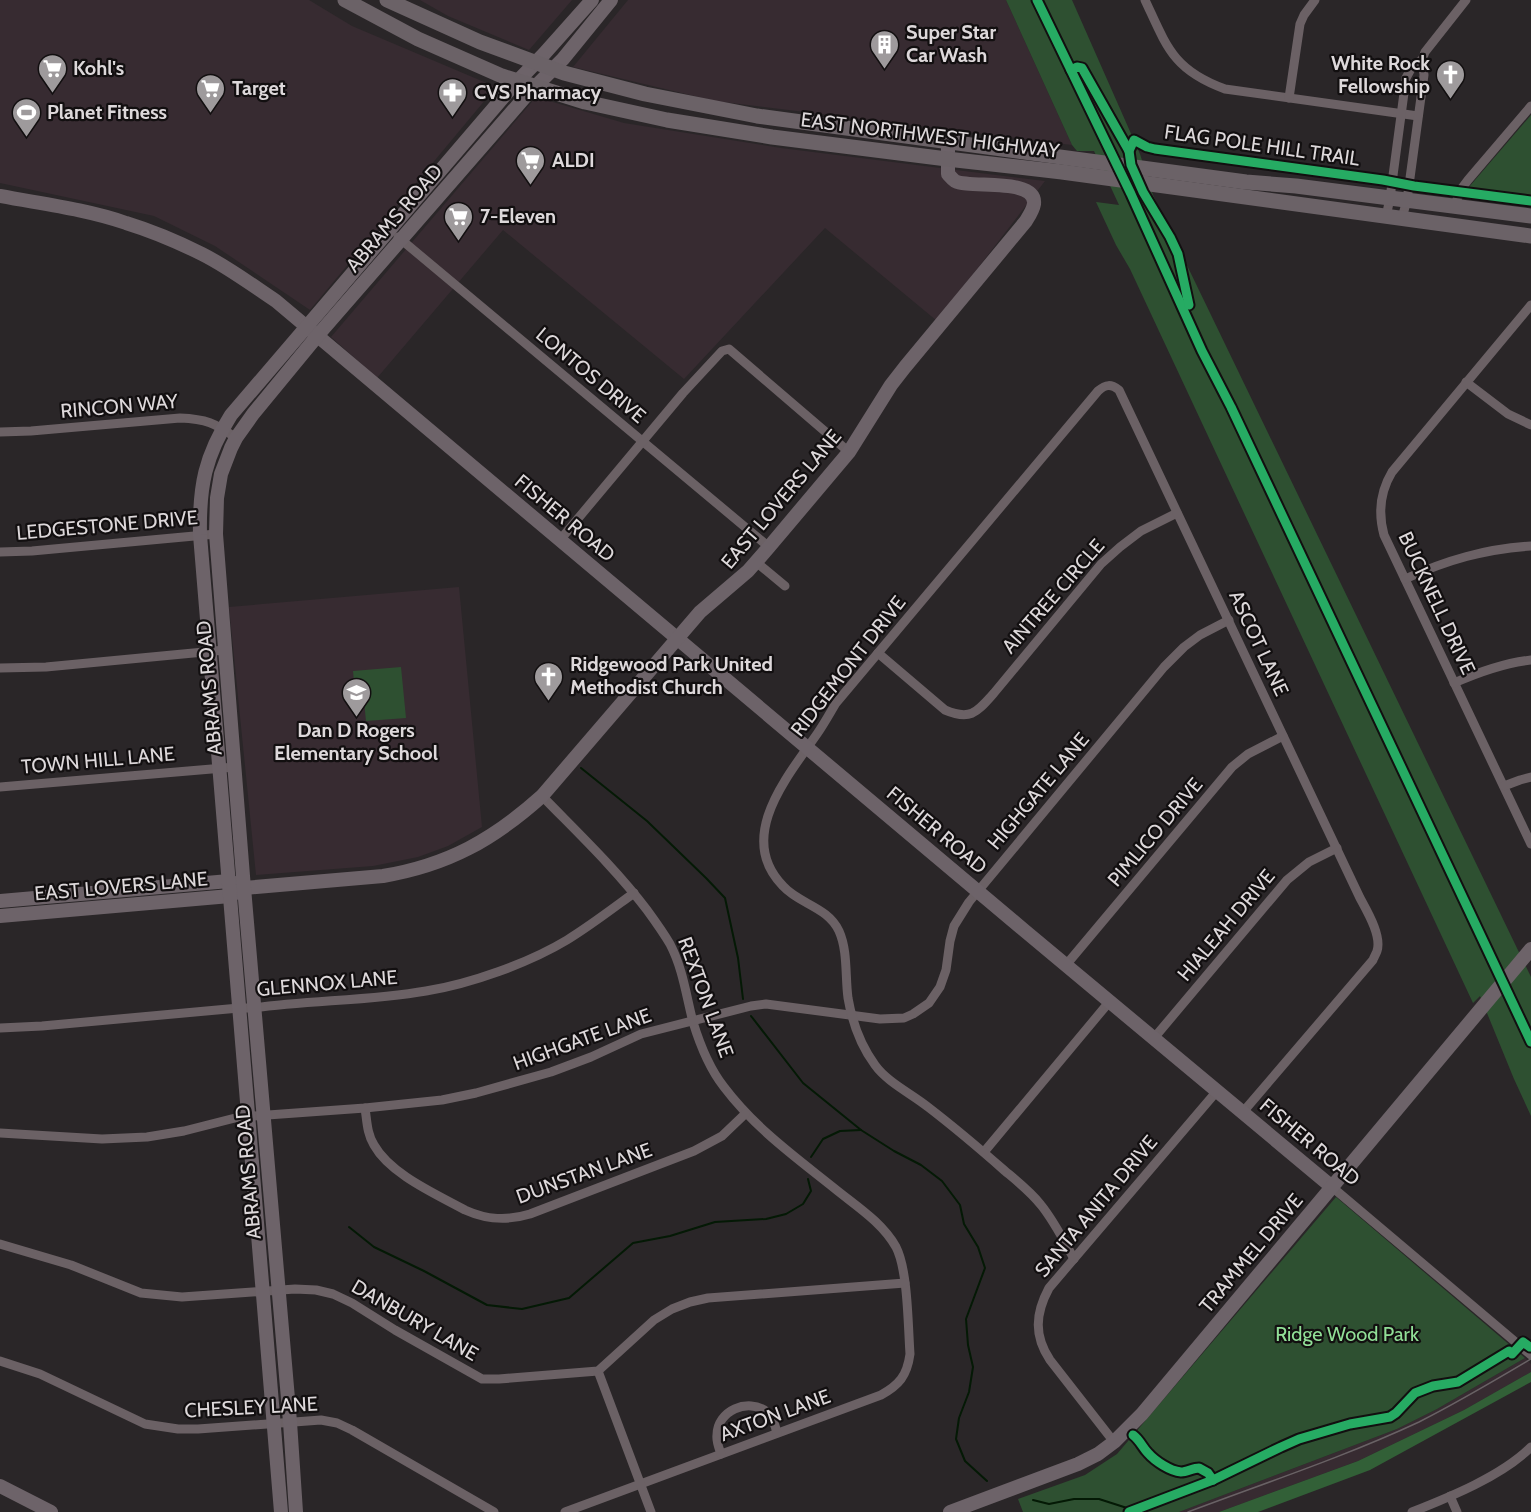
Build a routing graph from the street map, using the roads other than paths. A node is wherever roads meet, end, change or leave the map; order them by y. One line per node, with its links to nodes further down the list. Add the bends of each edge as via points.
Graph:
1 (345, 0): 11 (main road, EAST NORTHWEST HIGHWAY, via 418,39)
2 (387, 0): 9 (main road, EAST NORTHWEST HIGHWAY)
3 (592, 0): 9 (main road, ABRAMS ROAD)
4 (610, 0): 10 (main road, ABRAMS ROAD)
5 (1145, 0): 13 (street, via 1167,48 1205,82 1225,89)
6 (1315, 0): 13 (street, via 1300,24)
7 (1466, 0): 8 (street)
8 (1422, 60): 15 (street, via 1413,65 1406,78); 16 (street, via 1424,75)
9 (535, 64): 10 (main road, EAST NORTHWEST HIGHWAY); 11 (main road, ABRAMS ROAD)
10 (552, 69): 12 (main road, ABRAMS ROAD); 17 (main road, EAST NORTHWEST HIGHWAY, via 645,94)
11 (517, 81): 12 (main road, EAST NORTHWEST HIGHWAY); 30 (main road, ABRAMS ROAD)
12 (534, 87): 18 (main road, EAST NORTHWEST HIGHWAY, via 640,115); 32 (main road, ABRAMS ROAD)
13 (1289, 98): 15 (street)
14 (1531, 106): 26 (street, via 1462,188)
15 (1401, 114): 16 (street); 24 (street)
16 (1418, 116): 25 (street)
17 (796, 121): 18 (main road); 19 (main road, EAST NORTHWEST HIGHWAY)
18 (793, 139): 20 (main road, EAST NORTHWEST HIGHWAY)
19 (948, 141): 20 (main road); 21 (main road, EAST NORTHWEST HIGHWAY)
20 (947, 159): 21 (main road, EAST NORTHWEST HIGHWAY); 42 (main road, EAST LOVERS LANE, via 948,174 955,181 1029,191 1034,204 1026,221 891,385)
21 (1064, 165): 22 (main road, EAST NORTHWEST HIGHWAY)
22 (1160, 178): 24 (main road, EAST NORTHWEST HIGHWAY); 28 (main road, EAST NORTHWEST HIGHWAY)
23 (0, 196): 34 (main road, FISHER ROAD, via 98,215 168,238 232,271)
24 (1390, 198): 25 (main road, EAST NORTHWEST HIGHWAY); 28 (street)
25 (1407, 200): 26 (main road, EAST NORTHWEST HIGHWAY); 29 (street)
26 (1454, 206): 27 (main road, EAST NORTHWEST HIGHWAY)
27 (1531, 216)
28 (1386, 217): 29 (main road, EAST NORTHWEST HIGHWAY)
29 (1402, 218): 31 (main road, EAST NORTHWEST HIGHWAY)
30 (390, 230): 32 (street, LONTOS DRIVE); 34 (main road, ABRAMS ROAD)
31 (1531, 236)
32 (401, 240): 34 (main road, ABRAMS ROAD); 41 (street, LONTOS DRIVE)
33 (1531, 305): 35 (street, BUCKNELL DRIVE)
34 (313, 331): 38 (main road, ABRAMS ROAD, via 249,394); 40 (main road, ABRAMS ROAD); 48 (main road, FISHER ROAD)
35 (1467, 382): 37 (street, via 1508,414); 53 (street, BUCKNELL DRIVE, via 1386,481 1380,514 1382,526)
36 (1104, 385): 45 (street, ASCOT LANE, via 1119,390); 59 (street, RIDGEMONT DRIVE)
37 (1531, 425)
38 (222, 429): 39 (street, RINCON WAY, via 197,418 180,418); 40 (street, RINCON WAY); 43 (main road, ABRAMS ROAD)
39 (0, 432)
40 (236, 438): 44 (main road, ABRAMS ROAD)
41 (643, 441): 42 (street, via 722,351 729,350); 48 (street); 50 (street, LONTOS DRIVE)
42 (849, 452): 50 (main road, EAST LOVERS LANE)
43 (203, 480): 44 (main road); 47 (main road, ABRAMS ROAD)
44 (219, 484): 46 (main road, ABRAMS ROAD)
45 (1177, 513): 55 (street, ASCOT LANE); 59 (street, AINTREE CIRCLE, via 1141,531 1101,564 994,693 970,715 958,716 945,710)
46 (216, 534): 47 (street, LEDGESTONE DRIVE); 57 (main road, ABRAMS ROAD)
47 (200, 535): 51 (street, LEDGESTONE DRIVE); 58 (main road, ABRAMS ROAD)
48 (560, 540): 56 (main road, FISHER ROAD)
49 (1531, 546): 53 (street, via 1461,557)
50 (769, 547): 52 (main road, EAST LOVERS LANE)
51 (0, 552)
52 (756, 562): 54 (street); 56 (main road, EAST LOVERS LANE)
53 (1404, 579): 62 (street, BUCKNELL DRIVE)
54 (785, 586)
55 (1229, 620): 63 (street, ASCOT LANE); 75 (street, HIGHGATE LANE, via 1200,635 1164,667)
56 (677, 638): 64 (main road, FISHER ROAD); 70 (main road, EAST LOVERS LANE)
57 (225, 651): 58 (street); 65 (main road, ABRAMS ROAD)
58 (210, 652): 61 (street); 66 (main road, ABRAMS ROAD)
59 (878, 652): 64 (street, RIDGEMONT DRIVE, via 836,703)
60 (1531, 660): 62 (street, via 1481,671)
61 (0, 668)
62 (1454, 683): 68 (street, BUCKNELL DRIVE)
63 (1282, 736): 72 (street, ASCOT LANE); 81 (street, PIMLICO DRIVE, via 1232,767)
64 (807, 747): 75 (main road, FISHER ROAD); 85 (street, RIDGEMONT DRIVE, via 774,801 766,819 763,845 772,873 783,887 823,912 839,931)
65 (235, 767): 66 (street, TOWN HILL LANE); 74 (main road, ABRAMS ROAD)
66 (219, 768): 69 (street, TOWN HILL LANE); 73 (main road, ABRAMS ROAD)
67 (1531, 777): 68 (street)
68 (1504, 786): 71 (street, BUCKNELL DRIVE)
69 (0, 787)
70 (542, 796): 74 (main road, EAST LOVERS LANE, via 490,837 434,864 383,876); 76 (street, REXTON LANE)
71 (1531, 844)
72 (1336, 848): 88 (street, HIALEAH DRIVE, via 1309,862 1287,880); 91 (street, ASCOT LANE, via 1373,926 1377,951)
73 (229, 881): 74 (main road, EAST LOVERS LANE); 77 (main road, ABRAMS ROAD); 78 (main road, EAST LOVERS LANE)
74 (244, 888): 77 (main road, EAST LOVERS LANE); 84 (main road, ABRAMS ROAD)
75 (978, 891): 81 (main road, FISHER ROAD); 85 (street, HIGHGATE LANE, via 954,926 944,979 930,1003 904,1018)
76 (634, 893): 84 (street, GLENNOX LANE, via 567,940 536,956 456,985 397,996); 86 (street, REXTON LANE, via 670,944 684,980)
77 (230, 896): 79 (main road, EAST LOVERS LANE); 83 (main road, ABRAMS ROAD)
78 (0, 901)
79 (0, 916)
80 (1531, 949): 97 (main road, TRAMMEL DRIVE)
81 (1066, 964): 82 (main road, FISHER ROAD)
82 (1110, 1001): 88 (main road, FISHER ROAD); 96 (street)
83 (239, 1008): 84 (street, GLENNOX LANE); 87 (street, GLENNOX LANE); 94 (main road, ABRAMS ROAD)
84 (254, 1008): 93 (main road, ABRAMS ROAD)
85 (853, 1016): 86 (street, HIGHGATE LANE, via 766,1004); 96 (street, RIDGEMONT DRIVE, via 876,1067)
86 (693, 1022): 90 (street, HIGHGATE LANE, via 641,1034 565,1067 476,1093); 92 (street, REXTON LANE, via 710,1066)
87 (0, 1028)
88 (1154, 1038): 89 (main road, FISHER ROAD)
89 (1217, 1091): 91 (main road, FISHER ROAD); 99 (street, SANTA ANITA DRIVE)
90 (365, 1108): 92 (street, DUNSTAN LANE, via 373,1144 395,1170 465,1210 491,1219 530,1214 694,1151 722,1136); 93 (street, HIGHGATE LANE)
91 (1243, 1112): 97 (main road, FISHER ROAD)
92 (745, 1114): 100 (street, REXTON LANE, via 884,1229 902,1262)
93 (263, 1115): 94 (street, HIGHGATE LANE); 101 (main road, ABRAMS ROAD)
94 (248, 1117): 95 (street, HIGHGATE LANE, via 147,1137 102,1140); 102 (main road, ABRAMS ROAD)
95 (0, 1132)
96 (984, 1152): 99 (street, RIDGEMONT DRIVE, via 1041,1205)
97 (1332, 1187): 103 (street, FISHER ROAD); 109 (main road, TRAMMEL DRIVE, via 1142,1414)
98 (0, 1244): 102 (street, DANBURY LANE, via 71,1265 141,1293 182,1297)
99 (1074, 1259): 109 (street, SANTA ANITA DRIVE, via 1043,1299 1039,1337 1050,1360)
100 (905, 1283): 105 (street, via 690,1302 654,1320); 108 (street, AXTON LANE, via 910,1354 899,1383 881,1395)
101 (278, 1290): 102 (street, DANBURY LANE); 105 (street, DANBURY LANE, via 333,1294 482,1379); 106 (main road, ABRAMS ROAD)
102 (262, 1291): 107 (main road, ABRAMS ROAD)
103 (1531, 1355)
104 (0, 1361): 107 (street, CHESLEY LANE, via 40,1374 145,1424 178,1429)
105 (598, 1371): 112 (street)
106 (290, 1422): 107 (street, CHESLEY LANE); 117 (main road, ABRAMS ROAD); 118 (street, CHESLEY LANE, via 337,1423)
107 (273, 1424): 116 (main road, ABRAMS ROAD)
108 (777, 1433): 111 (street, AXTON LANE); 111 (street, via 766,1411 750,1405 733,1409 720,1421 717,1435)
109 (1114, 1442): 121 (main road, TRAMMEL DRIVE, via 1078,1464)
110 (1531, 1447): 114 (street, via 1498,1472)
111 (721, 1454): 112 (street, AXTON LANE)
112 (640, 1484): 119 (street, AXTON LANE); 120 (street)
113 (0, 1486): 115 (main road)
114 (1450, 1496): 122 (street); 123 (street)
115 (51, 1512)
116 (280, 1512)
117 (296, 1512)
118 (494, 1512)
119 (565, 1512)
120 (651, 1512)
121 (951, 1512)
122 (1412, 1512)
123 (1457, 1512)

